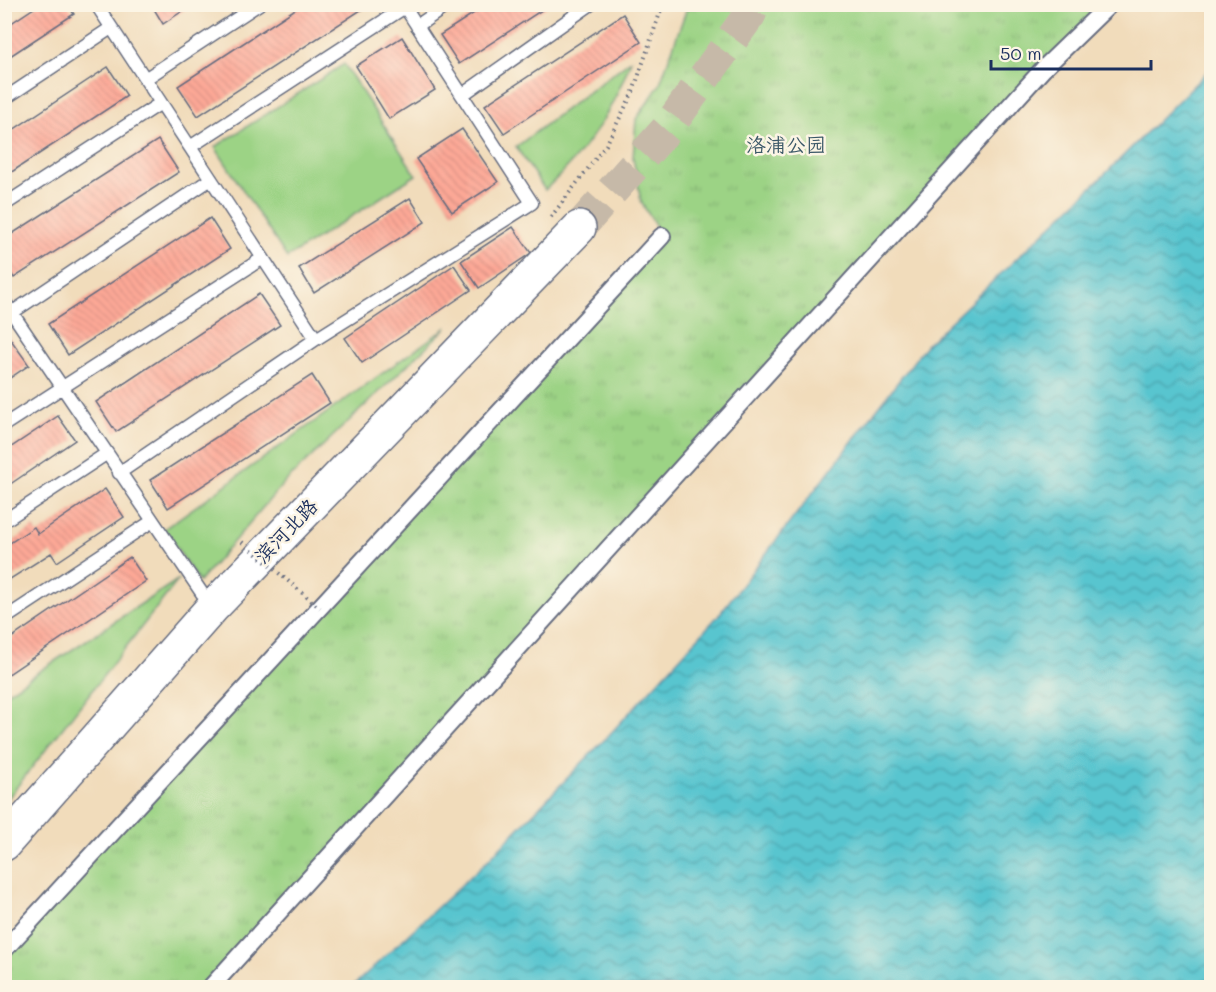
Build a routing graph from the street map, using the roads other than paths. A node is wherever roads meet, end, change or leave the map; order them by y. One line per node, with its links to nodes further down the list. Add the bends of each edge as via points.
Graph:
1 (96, 4): 8 (lane)
2 (259, 4): 9 (lane)
3 (449, 4): 7 (lane)
4 (591, 4): 10 (lane)
5 (1110, 4): 32 (street, via 1045,67)
6 (404, 6): 7 (lane); 13 (lane)
7 (417, 26): 10 (lane)
8 (111, 28): 9 (lane); 11 (lane)
9 (145, 79): 12 (lane)
10 (462, 95): 21 (lane, via 532,203)
11 (4, 99)
12 (161, 104): 13 (lane); 15 (lane)
13 (190, 147): 14 (lane)
14 (211, 179): 18 (lane); 20 (lane)
15 (4, 205)
16 (564, 226): 28 (main road, 滨河北路)
17 (662, 236): 31 (street)
18 (263, 258): 21 (lane); 22 (lane)
19 (4, 301): 20 (lane)
20 (8, 315): 22 (lane)
21 (316, 339): 25 (lane)
22 (63, 388): 23 (lane); 24 (lane)
23 (4, 425)
24 (106, 454): 25 (lane); 26 (lane)
25 (119, 473): 27 (lane)
26 (4, 521)
27 (152, 522): 28 (lane); 29 (lane)
28 (212, 608): 30 (main road, 滨河北路)
29 (4, 619)
30 (4, 844)
31 (4, 950)
32 (210, 987)

